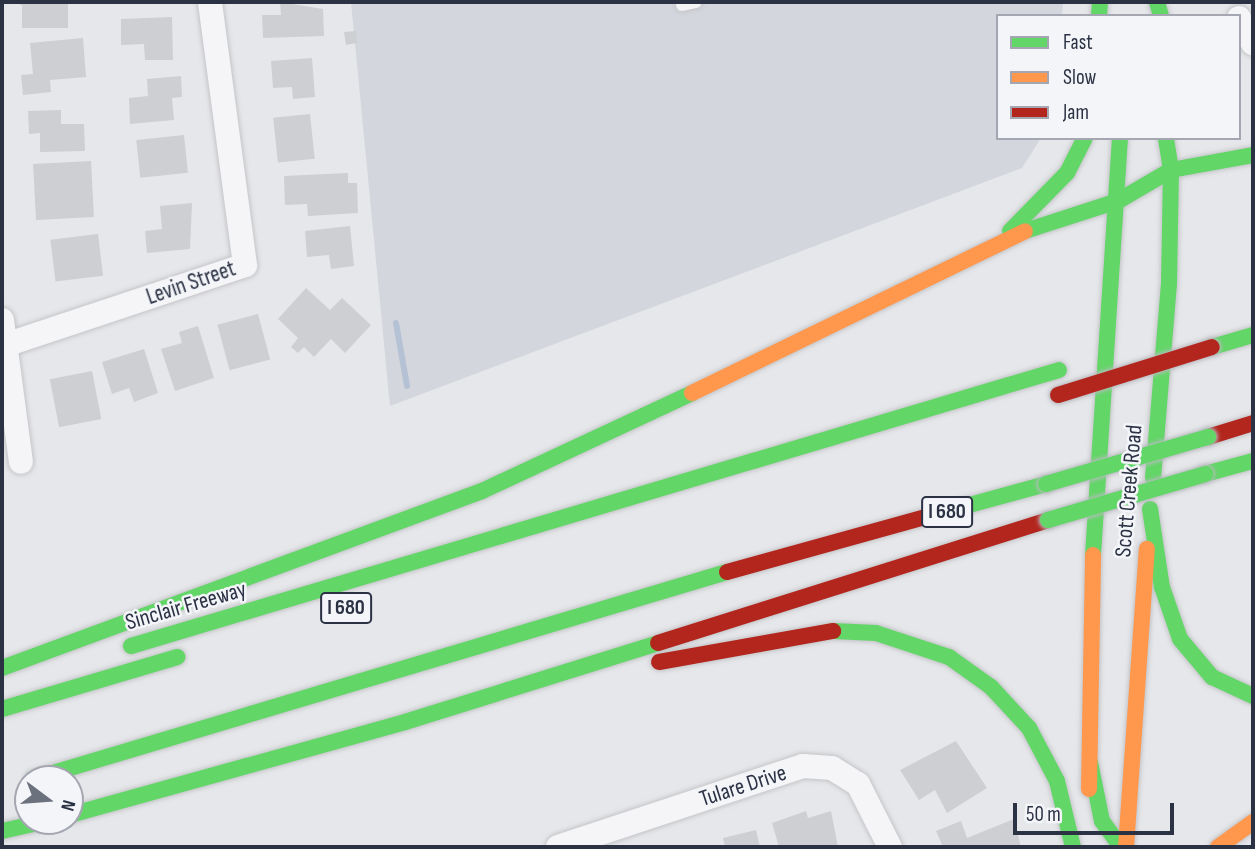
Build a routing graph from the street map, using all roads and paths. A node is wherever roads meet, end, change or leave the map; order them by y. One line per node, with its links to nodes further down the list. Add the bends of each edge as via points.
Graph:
1 (210, 2): 17 (street, Levin Street, via 245,265)
2 (696, 2): 3 (lane)
3 (682, 5)
4 (1241, 21): 5 (street)
5 (1253, 43)
6 (1084, 140): 12 (main road, via 1061,180)
7 (1120, 140): 11 (main road, Scott Creek Road)
8 (1166, 140): 10 (main road, Scott Creek Road)
9 (1253, 155): 10 (main road)
10 (1171, 170): 11 (main road); 23 (main road, Scott Creek Road, via 1169,284)
11 (1118, 201): 12 (main road); 32 (main road, Scott Creek Road, via 1093,530)
12 (999, 240): 26 (main road, via 482,491)
13 (2, 320): 17 (street)
14 (1186, 332): 16 (main road)
15 (1253, 335): 19 (main road, bridge)
16 (1148, 344)
17 (5, 345): 22 (street)
18 (1123, 351): 25 (main road, Sinclair Freeway / I 680, via 726,473)
19 (1051, 397)
20 (1253, 424): 33 (main road, I 680, bridge, via 643,595)
21 (1253, 461): 31 (main road, bridge, via 1048,520)
22 (21, 462)
23 (1150, 509): 29 (main road, via 1162,587 1180,639 1212,677); 40 (main road, Scott Creek Road)
24 (194, 652): 30 (main road)
25 (107, 653)
26 (2, 668)
27 (54, 669): 28 (main road)
28 (2, 684)
29 (1253, 696)
30 (2, 709)
31 (405, 722): 34 (main road); 38 (main road, via 795,633 876,633 949,657 1013,707 1057,781)
32 (1090, 762): 39 (main road, Scott Creek Road); 40 (main road, via 1102,821)
33 (80, 765)
34 (84, 811)
35 (1253, 824): 41 (main road); 42 (main road)
36 (558, 847): 37 (street, Tulare Drive, via 803,766 832,768 858,784)
37 (890, 847)
38 (1073, 847)
39 (1085, 847)
40 (1123, 847)
41 (1218, 847)
42 (1231, 847)

